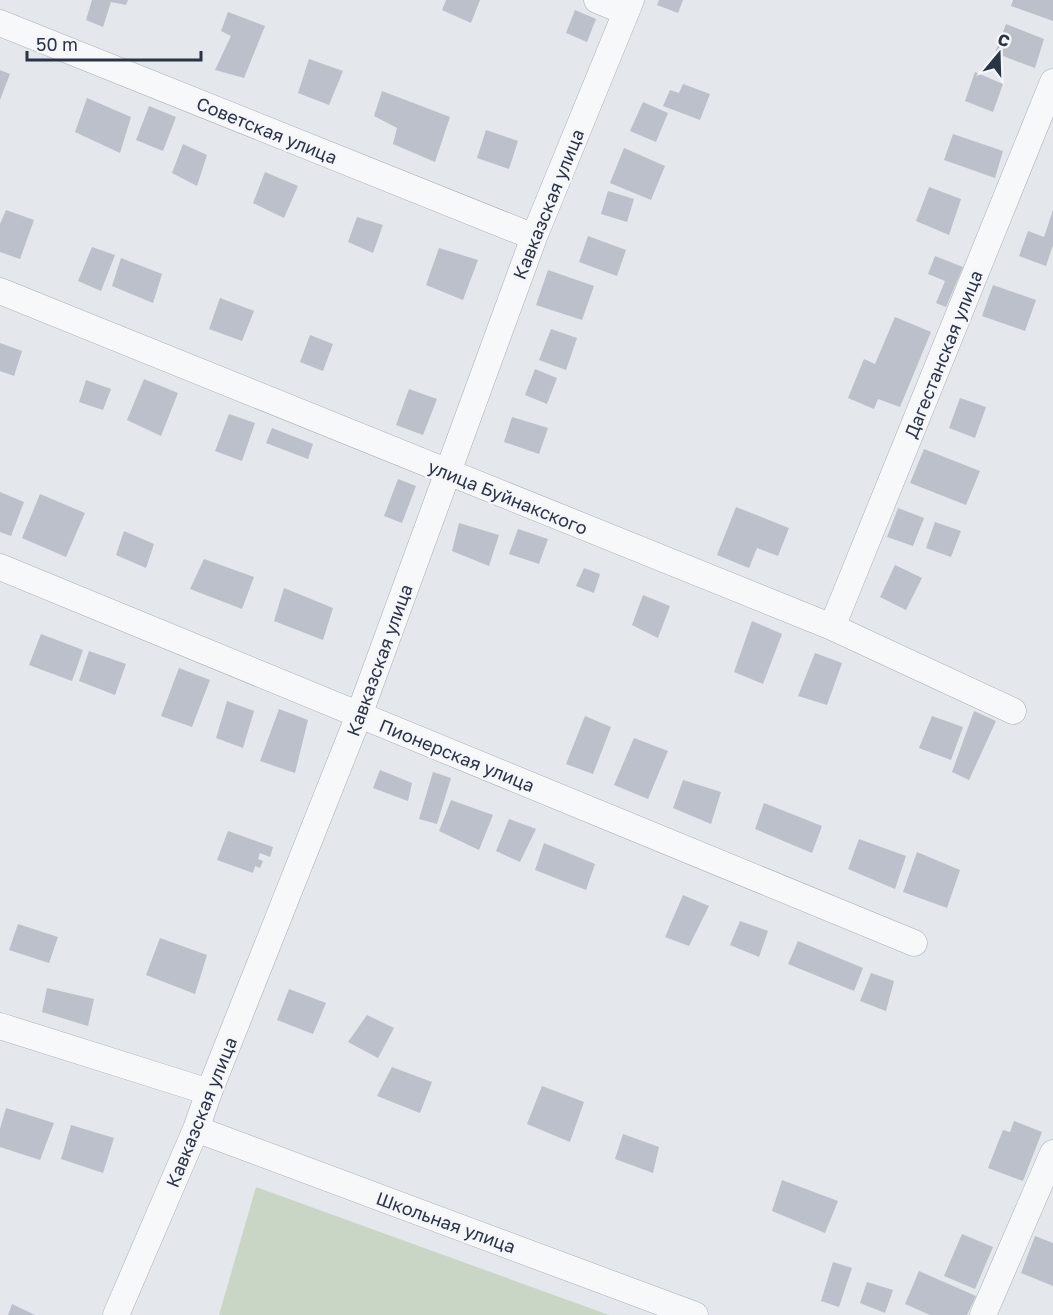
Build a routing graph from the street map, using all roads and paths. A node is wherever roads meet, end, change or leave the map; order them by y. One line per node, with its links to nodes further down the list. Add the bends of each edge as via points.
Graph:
1 (597, 0): 2 (street)
2 (628, 6): 5 (street, Кавказская улица)
3 (0, 23): 5 (street, Советская улица)
4 (1053, 82): 9 (street, Дагестанская улица)
5 (534, 237): 7 (street, Кавказская улица)
6 (0, 291): 7 (street, улица Буйнакского)
7 (447, 472): 9 (street, улица Буйнакского); 11 (street, Кавказская улица)
8 (0, 567): 11 (street, Пионерская улица)
9 (832, 627): 10 (street, улица Буйнакского)
10 (1013, 711)
11 (359, 715): 12 (street, Пионерская улица); 14 (street, Кавказская улица)
12 (914, 943)
13 (0, 1026): 14 (street)
14 (208, 1092): 15 (street, Кавказская улица)
15 (196, 1129): 17 (street, Кавказская улица); 18 (street, Школьная улица)
16 (1053, 1153): 19 (street)
17 (116, 1315)
18 (695, 1315)
19 (983, 1315)

